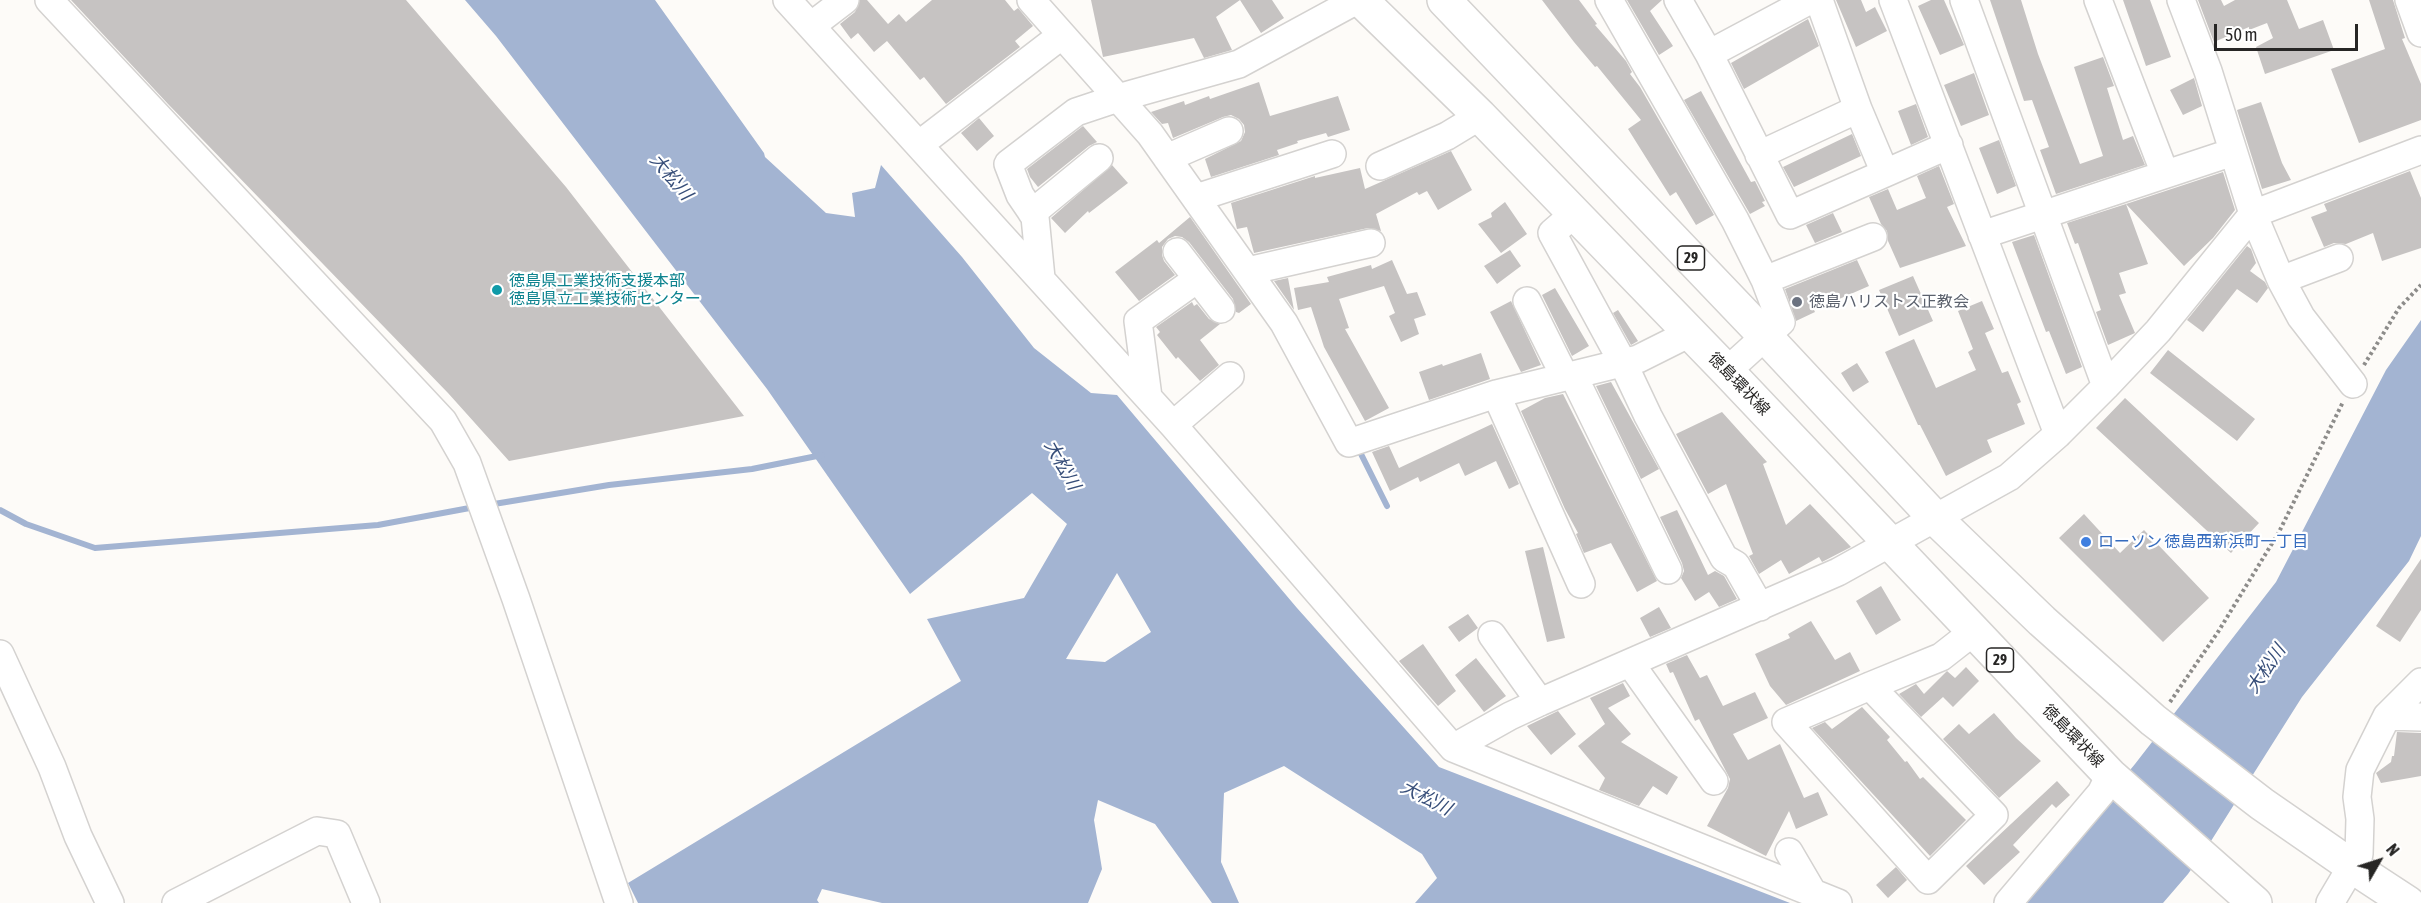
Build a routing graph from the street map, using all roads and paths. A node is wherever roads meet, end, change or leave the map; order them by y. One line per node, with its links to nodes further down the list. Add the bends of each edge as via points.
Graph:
1 (49, 0): 90 (street, via 443,421 467,463 513,588)
2 (788, 0): 16 (street)
3 (845, 0): 16 (street)
4 (1031, 0): 18 (street)
5 (1359, 0): 20 (street, via 1239,64); 22 (main road, 徳島環状線 / 29)
6 (1444, 0): 55 (main road, 29)
7 (1608, 0): 50 (street, via 1735,220)
8 (1678, 0): 19 (street)
9 (1810, 0): 19 (street)
10 (1819, 0): 21 (street)
11 (1893, 0): 25 (street)
12 (1964, 0): 39 (street)
13 (2098, 0): 34 (street)
14 (2181, 0): 27 (street)
15 (2409, 0): 17 (street)
16 (812, 26): 24 (street)
17 (2421, 33)
18 (1062, 35): 20 (street); 24 (street)
19 (1709, 54): 29 (street)
20 (1118, 98): 31 (street); 36 (street, via 1077,112 1008,164)
21 (1858, 109): 29 (street); 33 (street)
22 (1480, 116): 32 (street, via 1447,136); 37 (main road, 徳島環状線 / 29)
23 (1229, 131): 31 (street)
24 (920, 144): 40 (street)
25 (1949, 146): 33 (street); 41 (street)
26 (2421, 150): 38 (street)
27 (2233, 152): 34 (street); 38 (street)
28 (1332, 154): 35 (street)
29 (1759, 155): 33 (street, via 1790,215)
30 (1099, 158): 36 (street)
31 (1167, 158): 35 (street)
32 (1380, 166)
33 (1884, 173)
34 (2165, 174): 39 (street)
35 (1196, 198): 46 (street)
36 (1026, 204): 40 (street, via 1006,198); 47 (street, via 1035,217)
37 (1575, 213): 54 (main road, 徳島環状線 / 29); 56 (street, via 1552,233)
38 (2253, 214): 49 (street); 61 (street, via 2158,331)
39 (2043, 215): 41 (street); 61 (street)
40 (989, 221): 47 (street)
41 (1982, 235): 65 (street)
42 (1874, 237): 50 (street)
43 (1371, 243): 46 (street)
44 (1178, 252): 48 (street)
45 (2339, 258): 49 (street)
46 (1248, 272): 62 (street, via 1284,323 1349,443)
47 (1041, 278): 63 (street)
48 (1197, 279): 53 (street); 63 (street, via 1138,321)
49 (2281, 279): 60 (street, via 2301,317)
50 (1765, 280): 55 (street, via 1781,322)
51 (2421, 285): 60 (path, via 2399,308)
52 (1527, 302): 59 (street)
53 (1221, 309)
54 (1690, 333): 56 (street); 57 (main road, 徳島環状線 / 29)
55 (1766, 336): 57 (street); 66 (main road, 29)
56 (1623, 363): 59 (street); 70 (street, via 1724,558 1736,565)
57 (1727, 371): 67 (main road, 徳島環状線 / 29)
58 (1230, 376): 64 (street)
59 (1569, 376): 62 (street); 68 (street)
60 (2353, 384): 80 (path, via 2279,532)
61 (2106, 386): 65 (street)
62 (1496, 394): 69 (street)
63 (1148, 397): 64 (street)
64 (1173, 425): 81 (street)
65 (2058, 434): 66 (street, via 2009,477)
66 (1935, 518): 67 (street); 80 (main road, 29)
67 (1892, 544): 70 (street); 71 (main road, 徳島環状線 / 29)
68 (1668, 570)
69 (1582, 585)
70 (1760, 607): 74 (street)
71 (1973, 632): 76 (street, via 1941,657); 82 (main road, 徳島環状線 / 29)
72 (1492, 635): 77 (street)
73 (0, 654): 87 (street)
74 (1630, 663): 77 (street); 83 (street)
75 (2421, 682): 78 (street)
76 (1870, 686): 76 (street, via 1786,722 1928,880 1994,815)
77 (1540, 702): 81 (street)
78 (2387, 716): 79 (street); 85 (street, via 2360,770 2360,845)
79 (2421, 717)
80 (2155, 722): 85 (main road, 29)
81 (1453, 748): 86 (street)
82 (2112, 777): 91 (street); 92 (main road, 徳島環状線 / 29)
83 (1714, 781)
84 (1789, 852): 86 (street)
85 (2353, 867): 93 (street); 94 (main road, 29)
86 (1826, 898)
87 (110, 903)
88 (176, 903): 89 (street, via 317,831 338,834)
89 (366, 903)
90 (619, 903)
91 (2008, 903)
92 (2255, 903)
93 (2330, 903)
94 (2408, 903)

